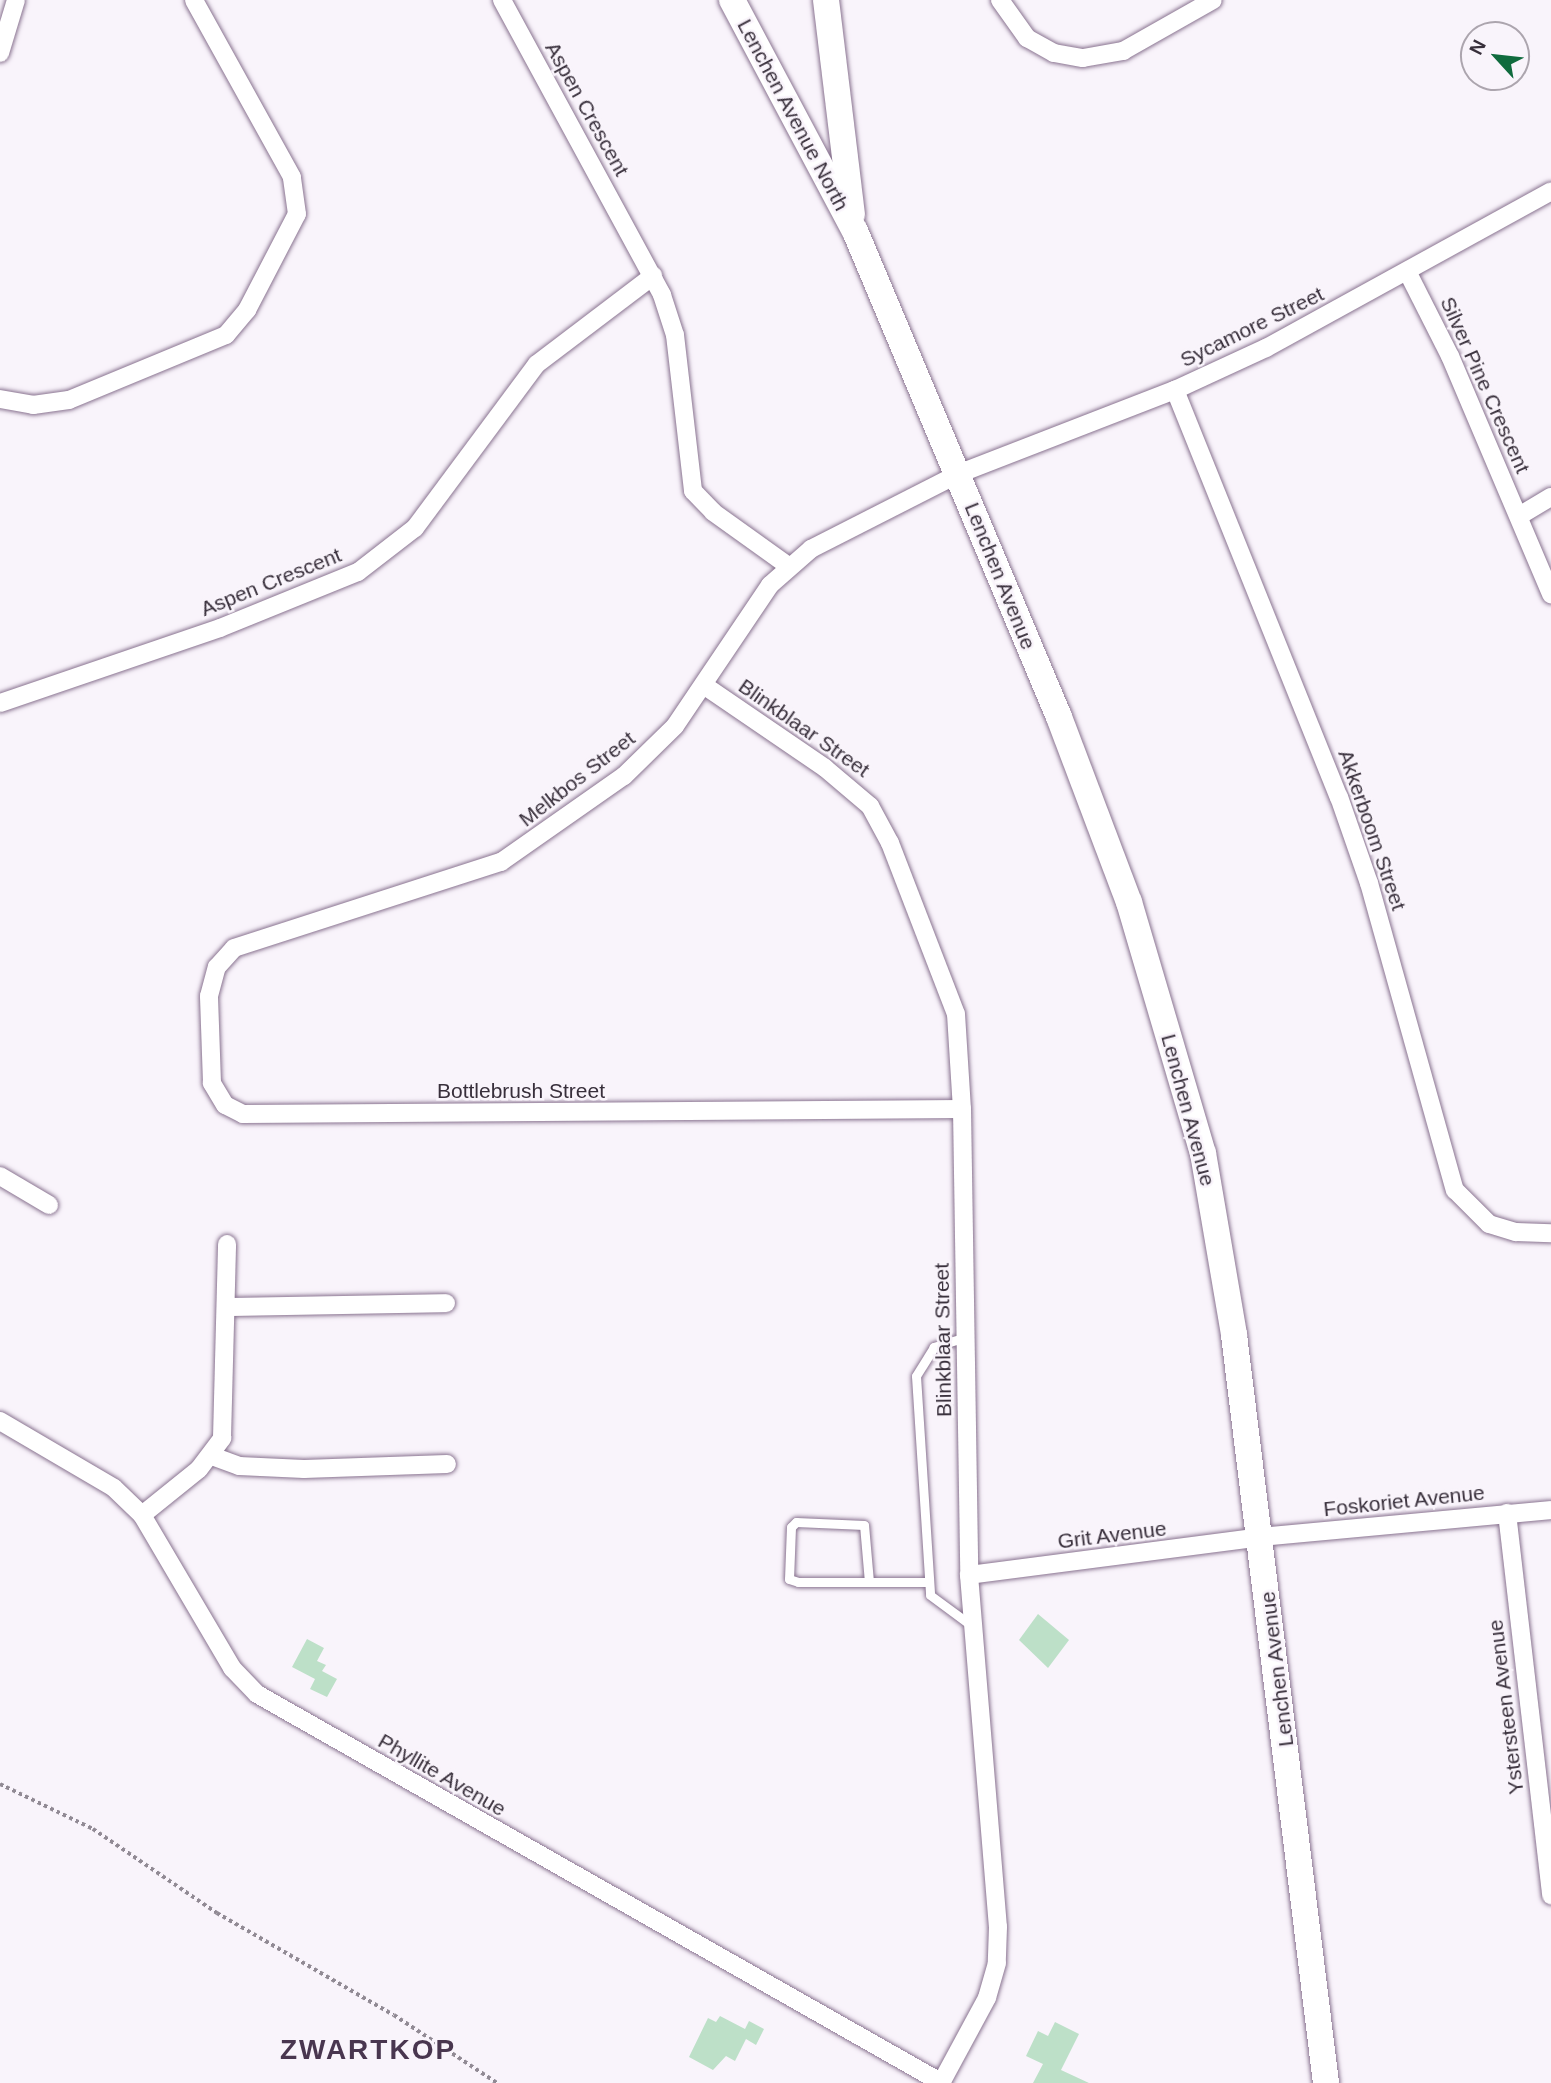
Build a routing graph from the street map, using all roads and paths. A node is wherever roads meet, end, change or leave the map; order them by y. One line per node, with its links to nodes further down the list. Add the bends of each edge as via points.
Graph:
1 (16, 0): 8 (street)
2 (194, 0): 14 (street, via 292,177 296,214 247,310 226,335 69,400 33,405)
3 (502, 0): 12 (street, Aspen Crescent)
4 (732, 0): 10 (main road, Lenchen Avenue North)
5 (826, 0): 10 (main road)
6 (1000, 0): 7 (street, via 1027,38 1054,53 1083,58 1123,51)
7 (1213, 0)
8 (0, 53)
9 (1551, 191): 11 (street, Sycamore Street)
10 (855, 231): 15 (main road, Lenchen Avenue)
11 (1408, 274): 13 (street, Sycamore Street); 17 (street, Silver Pine Crescent, via 1450,356)
12 (653, 276): 18 (street, Aspen Crescent, via 675,335 693,491 713,512); 21 (street, Aspen Crescent, via 537,364 422,520 358,572 233,624)
13 (1175, 390): 15 (street, Sycamore Street); 26 (street, Akkerboom Street, via 1339,797 1455,1190 1489,1224)
14 (0, 399)
15 (958, 474): 18 (street, Melkbos Street); 37 (main road, Lenchen Avenue, via 1129,902 1203,1153)
16 (1551, 497): 17 (street)
17 (1519, 516): 19 (street, Silver Pine Crescent)
18 (788, 565): 20 (street, Melkbos Street)
19 (1551, 594)
20 (705, 686): 22 (street, Melkbos Street, via 675,726 624,776 513,855 248,942 226,953); 23 (street, Blinkblaar Street, via 849,785 879,821 956,1014)
21 (0, 703)
22 (217, 967): 23 (street, Bottlebrush Street, via 209,996 212,1083 226,1105 243,1114)
23 (962, 1109): 30 (street, Blinkblaar Street)
24 (0, 1177): 25 (street)
25 (49, 1205)
26 (1551, 1233)
27 (227, 1244): 29 (street)
28 (446, 1303): 29 (street)
29 (226, 1307): 32 (street, via 225,1428)
30 (966, 1337): 38 (street, Blinkblaar Street); 40 (lane, via 934,1347 916,1376)
31 (0, 1421): 36 (street, Phyllite Avenue, via 114,1488)
32 (212, 1455): 33 (street, via 239,1466 304,1469); 36 (street)
33 (447, 1464)
34 (1551, 1510): 35 (street, Foskoriet Avenue)
35 (1507, 1513): 37 (street, Foskoriet Avenue); 43 (street, Ystersteen Avenue)
36 (142, 1515): 45 (street, Phyllite Avenue, via 232,1668 257,1694)
37 (1261, 1537): 38 (street, Grit Avenue); 46 (main road, Lenchen Avenue)
38 (969, 1575): 41 (street, Blinkblaar Street)
39 (869, 1582): 39 (lane, via 789,1579 790,1527 796,1522 864,1525); 40 (lane)
40 (929, 1582): 41 (lane, via 930,1595)
41 (974, 1627): 45 (street, Blinkblaar Street, via 999,1927 997,1963 986,1998)
42 (0, 1784): 44 (path, via 93,1829 217,1913 394,2015)
43 (1551, 1895)
44 (497, 2083)
45 (942, 2083)
46 (1326, 2083)

